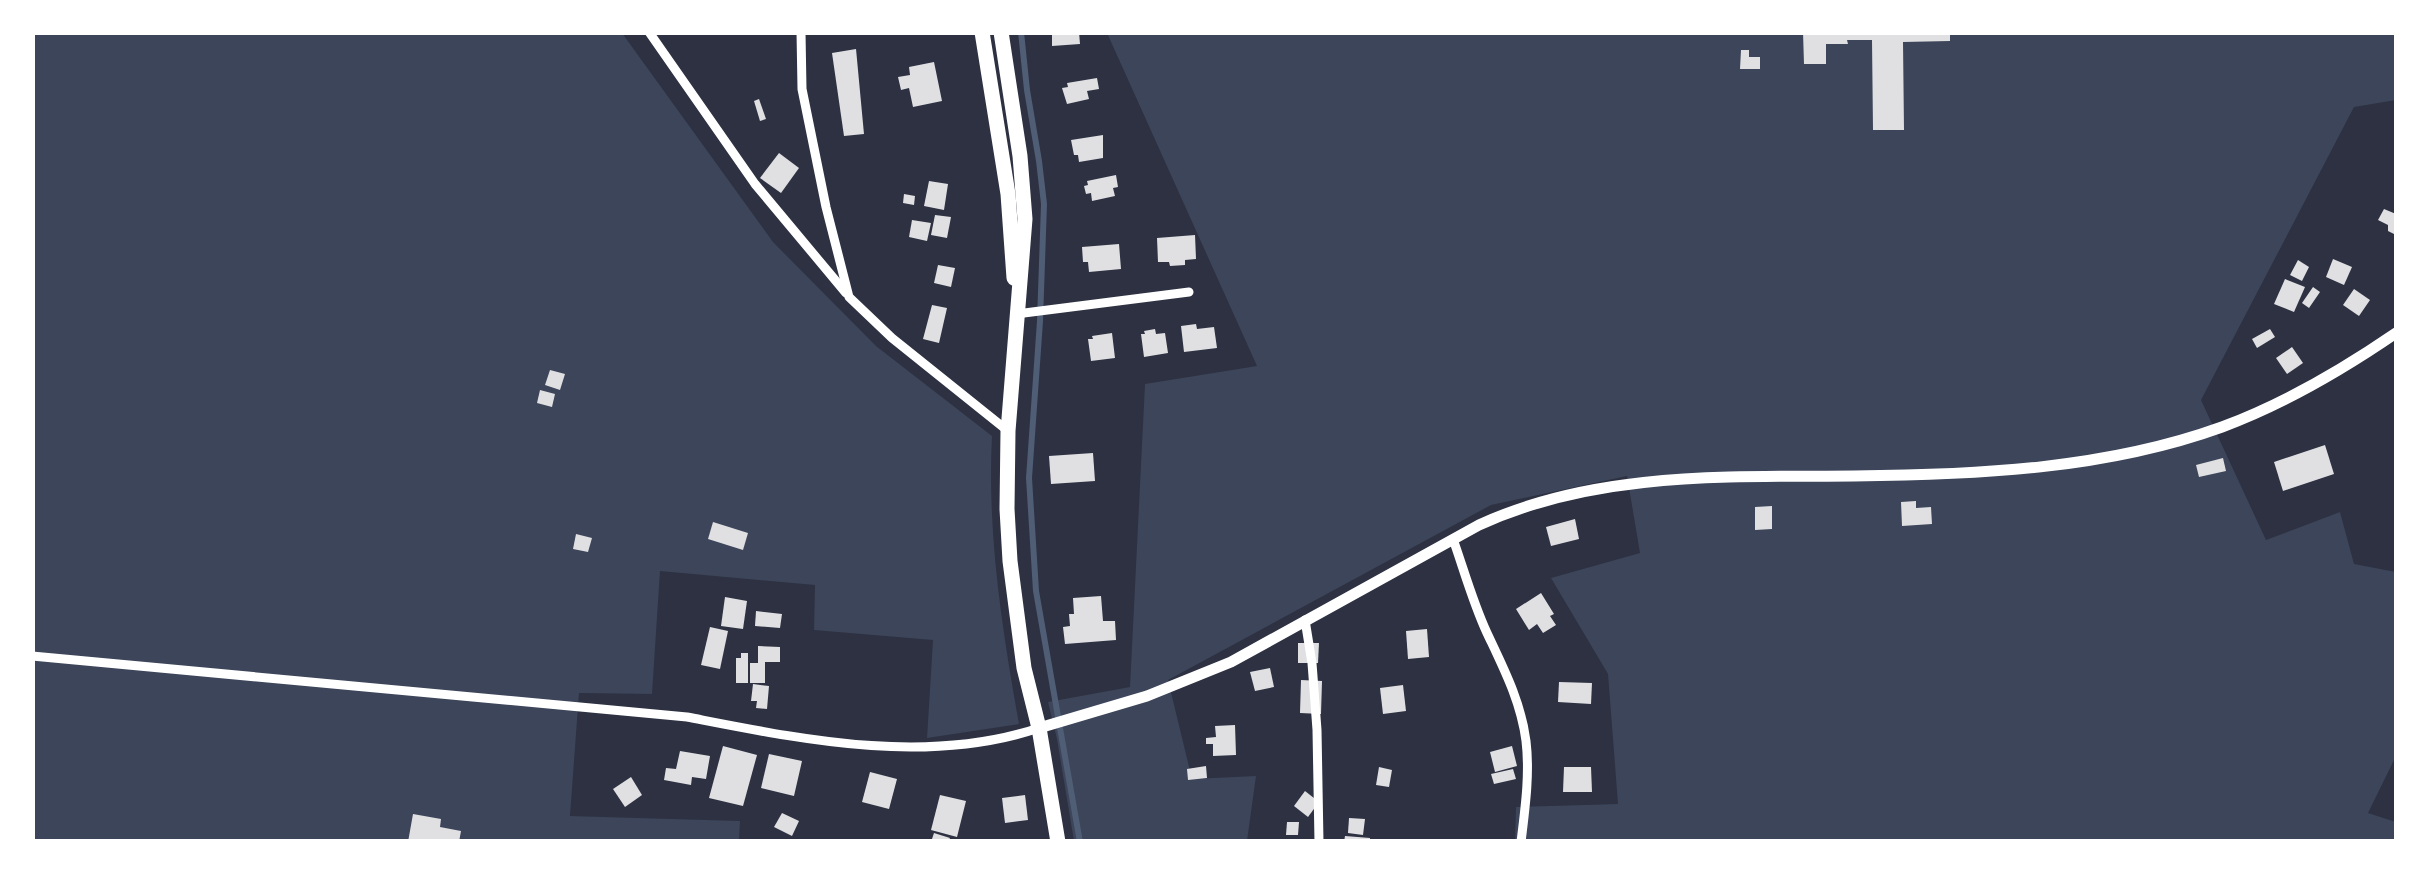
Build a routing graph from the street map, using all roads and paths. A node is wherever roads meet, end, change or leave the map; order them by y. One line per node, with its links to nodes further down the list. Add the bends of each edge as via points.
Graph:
1 (649, 32): 6 (street, via 755,184)
2 (801, 32): 6 (street, via 802,89)
3 (982, 32): 7 (highway, via 1008,194)
4 (1002, 32): 7 (highway, via 1025,207)
5 (1189, 292): 7 (street)
6 (849, 297): 9 (street)
7 (1016, 310): 9 (highway)
8 (2396, 333): 10 (street, via 2256,413 2124,454 1992,470 1609,485 1504,513)
9 (1008, 431): 13 (highway, via 1010,561)
10 (1453, 539): 11 (street); 16 (street, via 1520,711 1527,780)
11 (1306, 620): 13 (street, via 1187,681); 15 (street)
12 (32, 656): 13 (street, via 686,716 876,746 985,743)
13 (1039, 728): 14 (highway)
14 (1058, 842)
15 (1319, 842)
16 (1521, 842)

